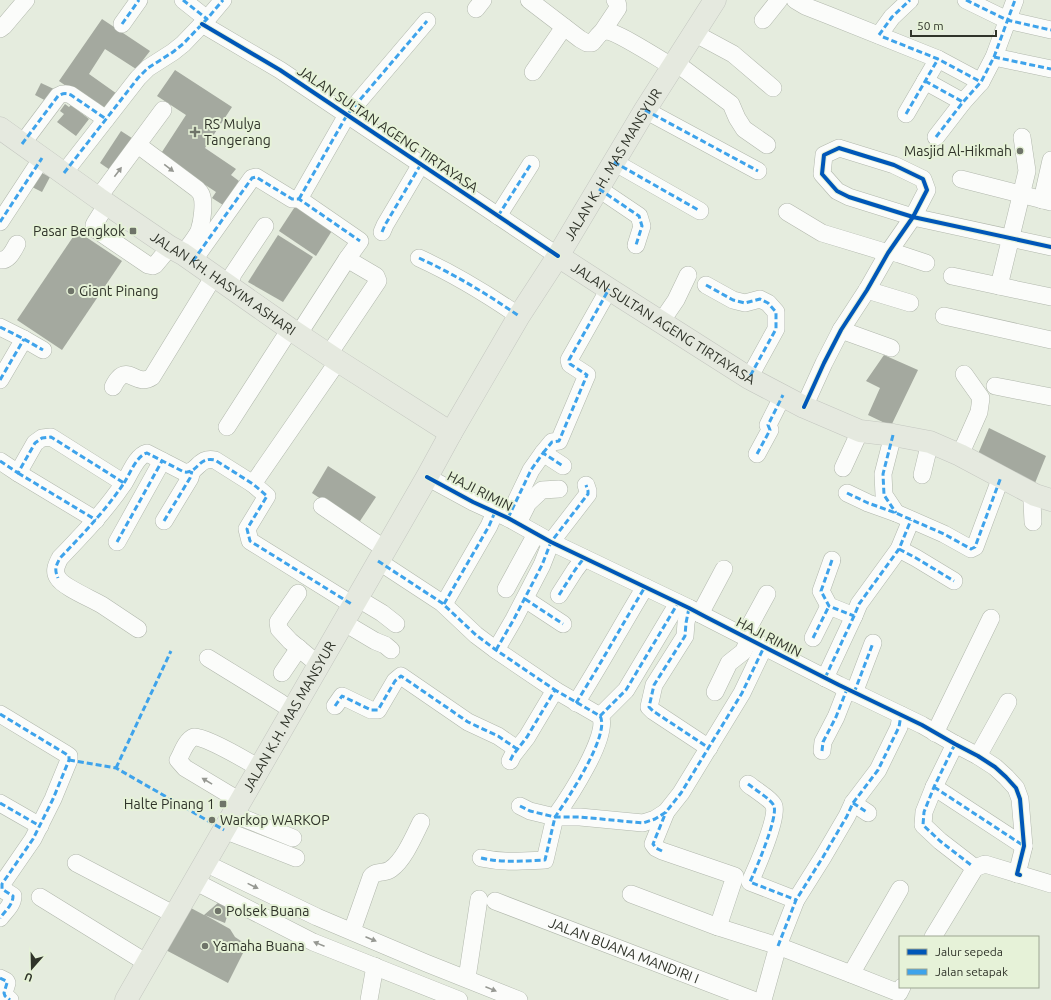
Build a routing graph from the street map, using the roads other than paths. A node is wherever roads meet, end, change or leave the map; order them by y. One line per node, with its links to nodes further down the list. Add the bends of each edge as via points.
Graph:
1 (26, 0): 19 (street)
2 (139, 0): 17 (street)
3 (183, 0): 16 (street, JALAN SULTAN AGENG TIRTAYASA)
4 (223, 0): 16 (street)
5 (529, 0): 18 (street)
6 (615, 0): 21 (street, via 618,8)
7 (715, 0): 22 (main road, JALAN K. H. MAS MANSYUR)
8 (779, 0): 13 (street)
9 (795, 0): 23 (street)
10 (910, 0): 23 (street, via 892,17)
11 (966, 0): 14 (street)
12 (1015, 0): 14 (street)
13 (762, 20)
14 (1007, 20): 20 (street); 25 (street)
15 (427, 21): 36 (street)
16 (205, 22): 36 (street, JALAN SULTAN AGENG TIRTAYASA); 37 (street, via 173,52 148,68)
17 (122, 24)
18 (564, 27): 21 (street, via 587,43 592,43); 28 (street)
19 (0, 29)
20 (1051, 30)
21 (602, 32): 26 (street, via 620,36)
22 (694, 33): 26 (main road, JALAN K. H. MAS MANSYUR); 31 (street, via 733,54)
23 (879, 35): 24 (street)
24 (938, 58): 29 (street); 30 (street)
25 (994, 58): 27 (street); 30 (street)
26 (674, 65): 34 (main road, JALAN K. H. MAS MANSYUR); 43 (street, via 732,104 744,129)
27 (1051, 69)
28 (533, 72)
29 (925, 81): 32 (street); 35 (street)
30 (981, 82): 32 (street)
31 (774, 88)
32 (963, 102): 39 (street)
33 (163, 110): 42 (street)
34 (645, 110): 46 (main road, JALAN K. H. MAS MANSYUR); 49 (street)
35 (906, 114)
36 (347, 115): 47 (street, JALAN SULTAN AGENG TIRTAYASA); 54 (street)
37 (106, 119): 41 (street, via 71,95 62,94); 50 (street)
38 (1, 131): 41 (main road, JALAN KH. HASYIM ASHARI)
39 (936, 137)
40 (1022, 137): 53 (street, via 1027,171)
41 (22, 144): 44 (main road, JALAN KH. HASYIM ASHARI)
42 (138, 145): 55 (street, one-way to 42); 69 (street, one-way to 69, via 200,193 201,222 198,232)
43 (767, 145)
44 (42, 158): 50 (main road, JALAN KH. HASYIM ASHARI); 61 (street)
45 (1051, 160): 56 (street)
46 (614, 162): 52 (main road, JALAN K. H. MAS MANSYUR); 57 (street)
47 (421, 164): 59 (street, JALAN SULTAN AGENG TIRTAYASA); 63 (street)
48 (532, 164): 59 (street)
49 (758, 172)
50 (64, 174): 55 (main road, JALAN KH. HASYIM ASHARI)
51 (961, 179): 53 (street)
52 (599, 189): 66 (street, via 639,216 642,226); 70 (main road, JALAN K. H. MAS MANSYUR)
53 (1022, 194): 56 (street); 64 (street)
54 (299, 199): 69 (street, via 292,199 256,177 252,178); 72 (street, via 360,240)
55 (102, 201): 69 (main road, JALAN KH. HASYIM ASHARI)
56 (1046, 201)
57 (700, 212)
58 (787, 212): 68 (street, via 822,233)
59 (498, 216): 70 (street, JALAN SULTAN AGENG TIRTAYASA)
60 (913, 217): 60 (street, via 837,191 822,174 824,155 839,148 894,165 923,179 927,190); 64 (street); 68 (street)
61 (0, 222)
62 (265, 226): 77 (street, via 233,274)
63 (382, 232)
64 (1010, 239): 67 (street); 79 (street)
65 (17, 244): 73 (street, via 7,259)
66 (636, 245)
67 (1051, 247)
68 (888, 252): 74 (street); 81 (street)
69 (182, 254): 77 (main road, JALAN KH. HASYIM ASHARI)
70 (558, 256): 80 (main road, JALAN SULTAN AGENG TIRTAYASA); 84 (main road, JALAN K. H. MAS MANSYUR)
71 (419, 258): 84 (street, via 444,269)
72 (347, 259): 89 (street); 94 (street, via 376,276 378,281)
73 (0, 260)
74 (926, 263)
75 (688, 275): 86 (street, via 676,300)
76 (952, 276): 79 (street)
77 (221, 281): 89 (main road, JALAN KH. HASYIM ASHARI); 99 (street, via 152,377 142,381 124,375 118,378)
78 (706, 285): 96 (street, via 733,300 745,303 760,299 776,312 776,329)
79 (999, 286): 82 (street)
80 (608, 289): 86 (main road, JALAN SULTAN AGENG TIRTAYASA); 108 (street, via 569,360 570,364 587,375 558,441 552,442)
81 (867, 290): 83 (street); 88 (street)
82 (1051, 297)
83 (910, 303)
84 (519, 316): 105 (main road, JALAN K. H. MAS MANSYUR)
85 (944, 316): 91 (street)
86 (661, 322): 96 (main road, JALAN SULTAN AGENG TIRTAYASA)
87 (0, 327): 90 (street)
88 (841, 330): 92 (street); 102 (street)
89 (294, 332): 94 (main road, JALAN KH. HASYIM ASHARI); 103 (street)
90 (24, 339): 93 (street); 97 (street)
91 (1051, 340)
92 (891, 348)
93 (43, 350)
94 (333, 358): 105 (main road, JALAN KH. HASYIM ASHARI); 121 (street)
95 (964, 374): 110 (street, via 981,398 979,412)
96 (749, 378): 100 (main road, JALAN SULTAN AGENG TIRTAYASA)
97 (0, 380)
98 (995, 386): 101 (street)
99 (112, 387)
100 (783, 395): 102 (main road, JALAN SULTAN AGENG TIRTAYASA); 109 (street, via 768,425 770,430)
101 (1051, 397)
102 (804, 407): 104 (main road, JALAN SULTAN AGENG TIRTAYASA)
103 (227, 427)
104 (860, 431): 106 (main road, JALAN SULTAN AGENG TIRTAYASA); 114 (street)
105 (451, 433): 118 (main road, JALAN K.H. MAS MANSYUR)
106 (893, 435): 107 (main road, JALAN SULTAN AGENG TIRTAYASA); 127 (street, via 883,474 884,495)
107 (930, 442): 110 (main road, JALAN SULTAN AGENG TIRTAYASA); 117 (street)
108 (543, 453): 113 (street); 128 (street, via 531,470)
109 (757, 454)
110 (960, 455): 119 (main road, JALAN SULTAN AGENG TIRTAYASA)
111 (0, 461): 116 (street)
112 (162, 461): 115 (street, via 184,472); 120 (street, via 147,454 143,455); 133 (street)
113 (563, 466)
114 (843, 468)
115 (192, 471): 121 (street, via 205,460 215,460); 130 (street)
116 (18, 473): 120 (street, via 35,443 42,438 51,437); 129 (street)
117 (922, 475)
118 (426, 477): 128 (street, HAJI RIMIN); 136 (main road, JALAN K.H. MAS MANSYUR)
119 (1001, 477): 125 (main road, JALAN SULTAN AGENG TIRTAYASA); 127 (street, via 971,549)
120 (124, 483): 129 (street)
121 (253, 484): 149 (street, via 267,496 247,529 250,541)
122 (586, 485): 134 (street, via 588,494)
123 (559, 489): 128 (street, via 542,490)
124 (847, 493): 127 (street)
125 (1043, 497): 131 (street, via 1032,502)
126 (322, 506): 136 (street)
127 (903, 516): 135 (street)
128 (507, 518): 132 (street, HAJI RIMIN); 147 (street, via 489,526)
129 (96, 520): 155 (street, via 60,558 55,572 63,583)
130 (164, 521)
131 (1033, 522)
132 (536, 534): 134 (street, HAJI RIMIN); 142 (street)
133 (117, 542)
134 (551, 542): 137 (street, HAJI RIMIN); 146 (street)
135 (900, 549): 140 (street); 151 (street, via 859,604)
136 (382, 555): 147 (street); 149 (main road, JALAN K.H. MAS MANSYUR)
137 (584, 558): 141 (street, HAJI RIMIN); 145 (street)
138 (832, 560): 148 (street, via 821,591)
139 (724, 569): 150 (street)
140 (954, 581)
141 (644, 586): 150 (street, HAJI RIMIN); 170 (street)
142 (506, 589)
143 (298, 593): 159 (street, via 278,622 279,629)
144 (767, 594): 157 (street)
145 (559, 595)
146 (525, 599): 154 (street); 161 (street)
147 (444, 604): 161 (street, via 476,635)
148 (829, 606): 151 (street); 156 (street)
149 (351, 608): 153 (street, via 382,613); 160 (street, via 375,641); 163 (main road, JALAN K.H. MAS MANSYUR)
150 (689, 608): 157 (street, HAJI RIMIN); 175 (street, via 626,690); 178 (street, via 685,636 654,685 649,707)
151 (854, 616): 165 (street)
152 (991, 618): 176 (street)
153 (396, 624)
154 (563, 624)
155 (138, 629)
156 (812, 638)
157 (752, 641): 165 (street, HAJI RIMIN); 168 (street, via 729,663); 178 (street, via 742,693)
158 (873, 643): 167 (street)
159 (299, 648): 163 (street); 164 (street)
160 (391, 650)
161 (496, 650): 166 (street)
162 (208, 658): 172 (street)
163 (319, 665): 172 (main road, JALAN K.H. MAS MANSYUR)
164 (282, 673)
165 (825, 678): 167 (street, HAJI RIMIN)
166 (555, 690): 170 (street); 171 (street, via 514,755 498,736 468,722 401,676 395,681 378,710 371,710 342,696)
167 (850, 691): 174 (street, HAJI RIMIN); 179 (street, via 823,742)
168 (715, 692)
169 (1008, 702): 180 (street)
170 (576, 703): 175 (street)
171 (335, 706)
172 (292, 711): 181 (main road, JALAN K.H. MAS MANSYUR)
173 (0, 714): 192 (street, via 69,756 70,760)
174 (901, 715): 176 (street, HAJI RIMIN); 185 (street, via 899,727 878,770)
175 (600, 716): 190 (street, via 602,725 593,756)
176 (935, 732): 177 (street, HAJI RIMIN)
177 (955, 744): 180 (street, HAJI RIMIN); 183 (street)
178 (709, 748): 187 (street)
179 (822, 751)
180 (978, 756): 194 (street, HAJI RIMIN, via 995,767 1016,788 1020,799)
181 (259, 768): 189 (main road, JALAN K.H. MAS MANSYUR); 189 (street, one-way to 181, via 178,760 188,741 194,737 202,738)
182 (748, 784): 208 (street, via 772,802 775,810 769,834 750,882)
183 (934, 787): 194 (street); 199 (street, via 924,812 923,825)
184 (0, 803): 192 (street)
185 (853, 803): 188 (street); 208 (street)
186 (520, 806): 190 (street)
187 (666, 812): 190 (street, via 643,823); 211 (street, via 654,840 656,848 735,876)
188 (868, 813)
189 (232, 815): 193 (street); 195 (street); 198 (main road, JALAN K.H. MAS MANSYUR)
190 (555, 817): 196 (street, via 545,860 510,862)
191 (421, 822): 212 (street, via 396,865 389,871 375,873 371,877)
192 (40, 826): 210 (street, via 2,884 2,889 13,898)
193 (293, 838)
194 (1024, 846): 200 (street, HAJI RIMIN)
195 (296, 858)
196 (481, 858)
197 (76, 863): 209 (street)
198 (205, 863): 201 (street); 202 (main road, JALAN K.H. MAS MANSYUR)
199 (975, 868): 200 (street, via 985,864); 213 (street)
200 (1022, 875): 203 (street)
201 (232, 876): 206 (street, via 224,884); 212 (street, one-way to 212)
202 (194, 881): 206 (street); 209 (main road, JALAN K.H. MAS MANSYUR)
203 (1051, 884)
204 (900, 889): 218 (street)
205 (631, 894): 211 (street)
206 (224, 896): 217 (street, one-way to 206, via 313,942)
207 (40, 897): 215 (street)
208 (796, 900): 214 (street)
209 (175, 915): 215 (main road, JALAN K.H. MAS MANSYUR)
210 (0, 918)
211 (718, 927): 214 (street)
212 (352, 931): 216 (street, one-way to 216)
213 (934, 936)
214 (778, 946): 218 (street); 229 (street)
215 (147, 963): 224 (main road, JALAN K.H. MAS MANSYUR)
216 (426, 963): 220 (street); 221 (street)
217 (375, 966): 221 (street); 225 (street)
218 (851, 974): 222 (street)
219 (0, 978): 223 (street, via 7,983 4,993)
220 (467, 978): 227 (street, one-way to 227); 228 (street, JALAN BUANA MANDIRI I, via 471,954 487,900)
221 (419, 984): 226 (street)
222 (901, 990)
223 (10, 1000)
224 (126, 1000)
225 (369, 1000)
226 (459, 1000)
227 (519, 1000)
228 (753, 1000)
229 (763, 1000)

